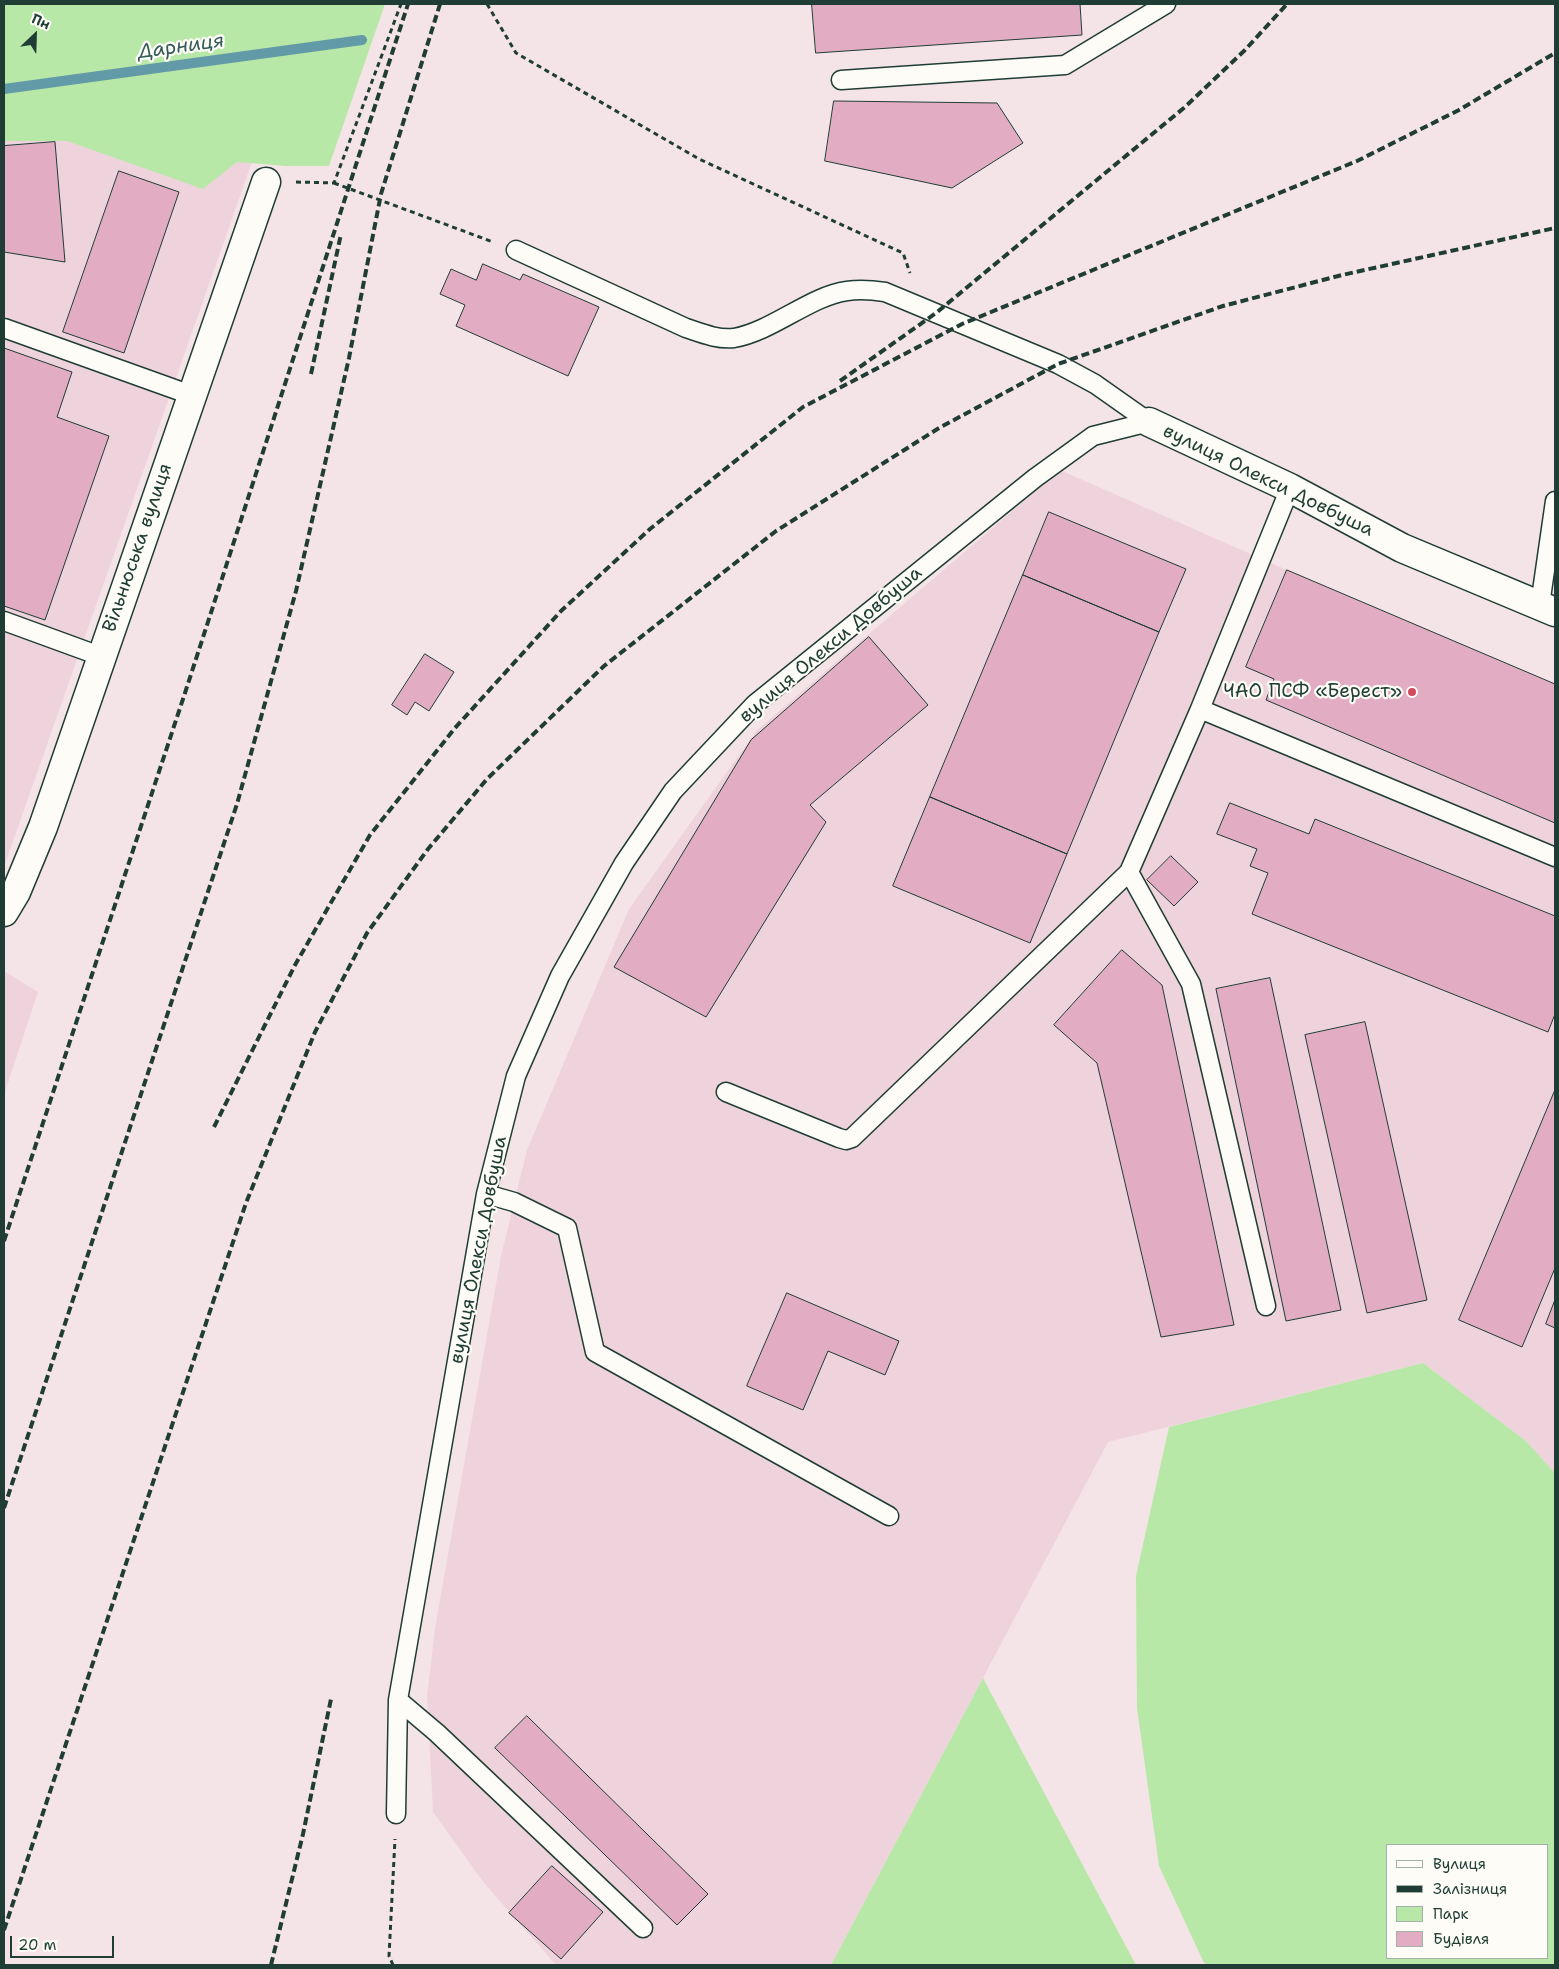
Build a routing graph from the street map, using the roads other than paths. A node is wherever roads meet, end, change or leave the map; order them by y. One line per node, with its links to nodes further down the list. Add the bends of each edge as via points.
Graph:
1 (1166, 4): 2 (lane, via 1065,65)
2 (841, 80)
3 (266, 182): 6 (street, Вільнюська вулиця)
4 (516, 250): 7 (lane, via 686,328 712,336 733,338 756,331 845,291 885,292 1058,364 1095,384)
5 (4, 328): 6 (lane)
6 (191, 395): 12 (street, Вільнюська вулиця)
7 (1149, 422): 8 (street, вулиця Олекси Довбуша); 18 (lane, вулиця Олекси Довбуша, via 1093,436 1035,478 755,704 673,791 624,863 560,976 516,1076)
8 (1290, 488): 10 (street, вулиця Олекси Довбуша, via 1402,548); 13 (lane)
9 (1555, 501): 10 (lane)
10 (1547, 608)
11 (4, 621): 12 (lane)
12 (100, 656): 16 (street, Вільнюська вулиця, via 43,827 16,892)
13 (1200, 709): 14 (lane); 15 (lane)
14 (1555, 857)
15 (1129, 872): 17 (lane, via 852,1138 839,1138); 19 (lane, via 1191,984)
16 (4, 912)
17 (726, 1092)
18 (486, 1194): 20 (lane, via 514,1202 567,1228 595,1352); 21 (lane, вулиця Олекси Довбуша)
19 (1266, 1306)
20 (889, 1516)
21 (398, 1700): 22 (lane, вулиця Олекси Довбуша); 23 (lane, via 438,1733)
22 (396, 1814)
23 (643, 1928)

